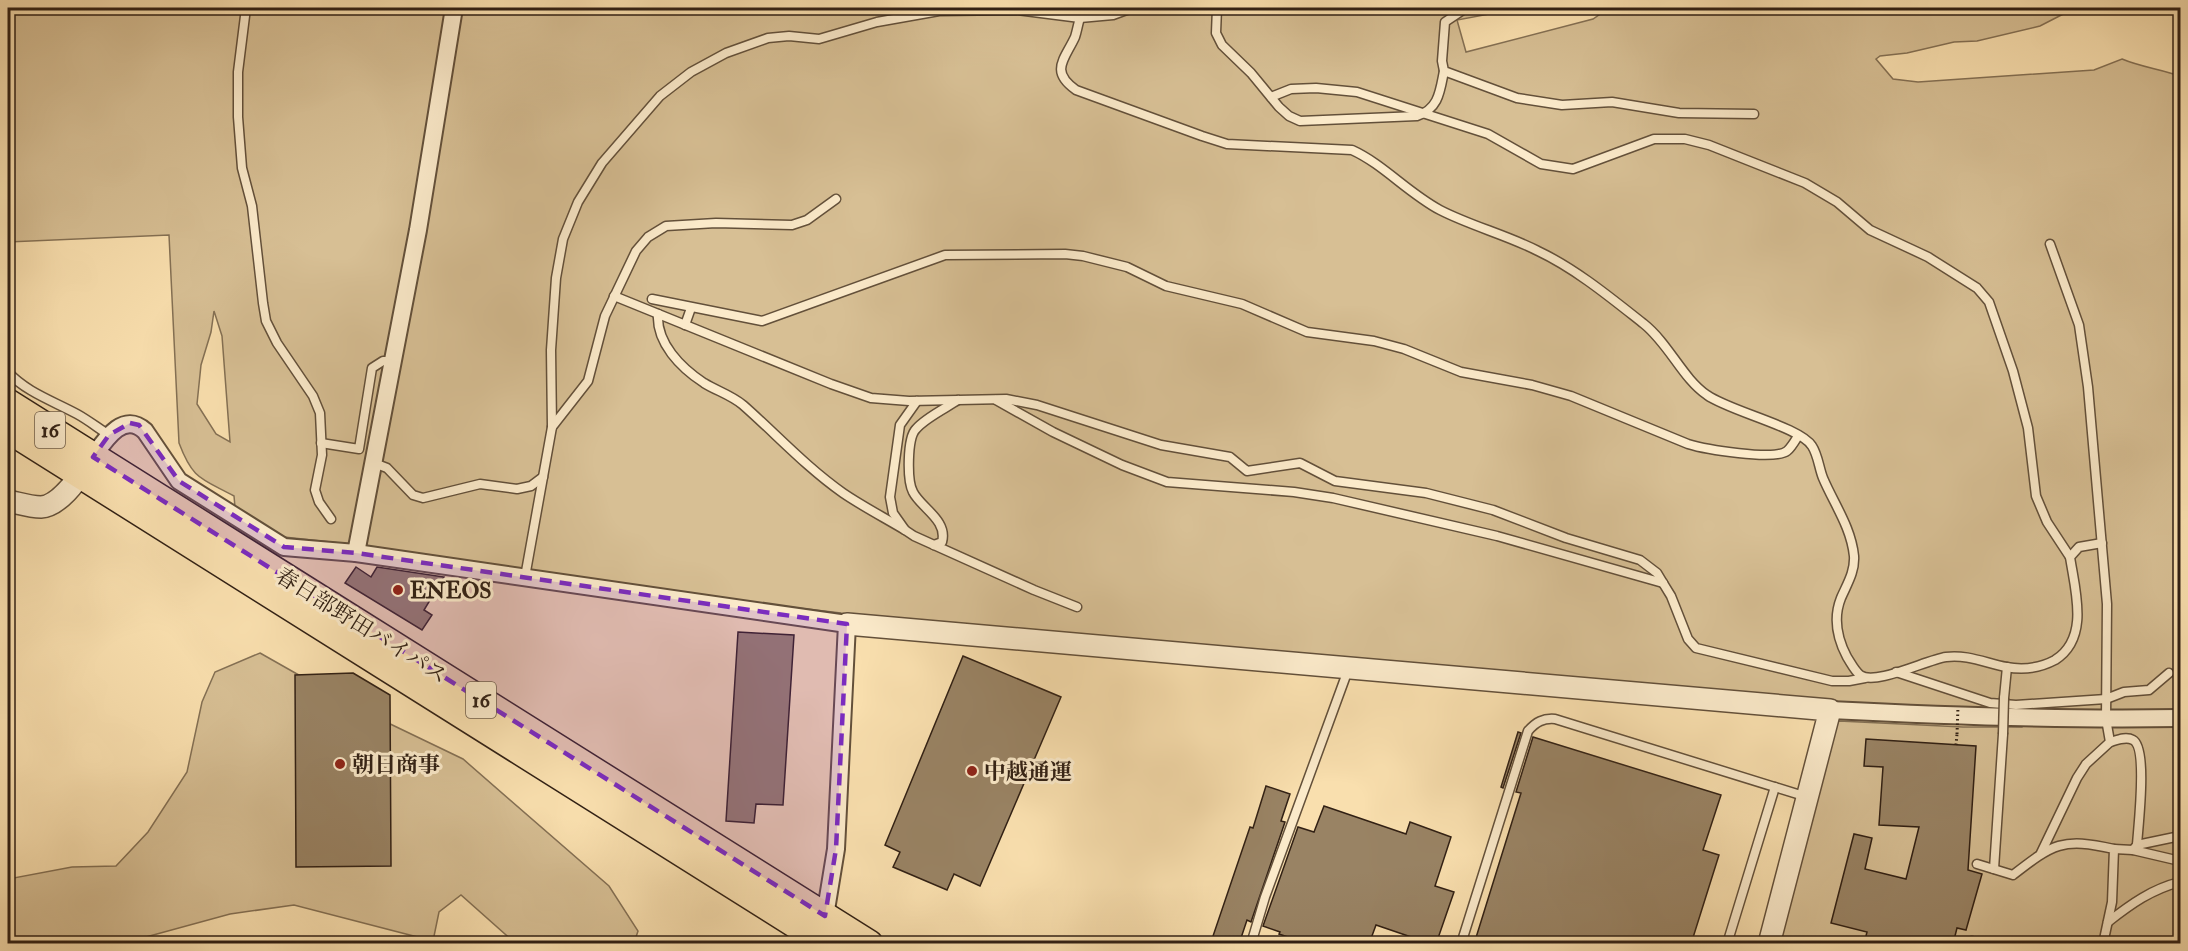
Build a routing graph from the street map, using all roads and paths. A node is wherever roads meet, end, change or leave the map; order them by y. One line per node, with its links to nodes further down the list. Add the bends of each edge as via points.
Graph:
1 (246, 8): 28 (lane, via 238,72 238,117 266,321 321,413)
2 (454, 8): 18 (street)
3 (1132, 8): 6 (lane, via 1113,15)
4 (1217, 8): 8 (lane, via 1215,33 1222,45)
5 (1466, 8): 7 (lane, via 1445,22)
6 (1080, 18): 24 (lane, via 1017,10 939,11 877,22 819,39 768,38 726,53 691,72 660,96 602,163 578,202 563,239 551,350); 27 (lane, via 1061,66 1062,76 1076,90 1227,144 1352,150 1365,156 1415,196 1442,211 1564,264 1657,334 1705,394)
7 (1444, 71): 9 (lane, via 1436,101); 10 (lane, via 1517,98 1562,105 1612,102 1678,113)
8 (1270, 97): 9 (lane, via 1291,89 1357,92); 9 (lane, via 1300,121)
9 (1427, 113): 38 (lane, via 1488,134 1541,164 1573,169 1654,139 1685,139 1709,145 1805,183 1837,201 1870,230 1928,257 1977,288 1989,302 2013,371 2028,428 2036,496 2047,522)
10 (1754, 114)
11 (836, 199): 13 (lane, via 807,220 792,225 666,226 636,250)
12 (2050, 244): 35 (lane, via 2079,325)
13 (614, 296): 16 (lane); 24 (lane, via 588,381)
14 (652, 299): 15 (lane)
15 (691, 308): 17 (lane); 27 (lane, via 762,321 945,255 1083,256 1127,267 1166,286 1242,304 1307,332 1374,341 1461,372 1571,396 1707,450 1776,456 1787,452)
16 (658, 314): 17 (lane); 34 (lane, via 659,333 688,370 741,403 843,493)
17 (685, 325): 22 (lane, via 871,398)
18 (393, 361): 28 (lane, via 382,361 372,368 358,448); 29 (street)
19 (8, 372): 26 (lane, via 15,380)
20 (993, 399): 21 (lane); 40 (lane, via 1122,465 1167,482 1333,498 1497,536); 40 (lane, via 1037,405 1161,445 1230,457 1247,471 1300,463 1335,481 1426,493 1493,510 1566,538 1640,560)
21 (958, 400): 22 (lane); 36 (lane, via 914,429 908,450 912,491 936,518 943,537 942,542)
22 (917, 401): 34 (lane, via 900,425 890,497 893,513)
23 (8, 403): 30 (highway, 春日部野田バイパス / 16)
24 (552, 427): 31 (lane)
25 (8, 429): 30 (highway, 春日部野田バイパス / 16)
26 (109, 435): 30 (street); 37 (street, via 130,423 139,425 179,481 284,547)
27 (1798, 436): 47 (lane, via 1811,445 1851,536 1852,575 1835,621 1841,646 1857,673)
28 (321, 444): 33 (lane, via 315,490)
29 (374, 463): 31 (lane, via 387,468 413,495 423,498 480,484 517,489 531,486); 37 (street)
30 (87, 465): 32 (street, via 62,496 43,507); 66 (highway, 春日部野田バイパス / 16)
31 (543, 477): 39 (lane)
32 (8, 501)
33 (331, 519)
34 (905, 530): 36 (lane)
35 (2102, 543): 38 (lane, via 2079,548); 48 (lane, via 2107,604)
36 (934, 545): 41 (lane)
37 (357, 553): 39 (street)
38 (2070, 556): 44 (lane, via 2078,611 2076,633 2069,648 2044,666)
39 (525, 577): 42 (street)
40 (1663, 583): 47 (lane, via 1688,639 1696,648 1832,681)
41 (1077, 607)
42 (847, 624): 43 (street); 66 (street, via 836,849)
43 (1349, 667): 50 (street); 68 (lane)
44 (2007, 667): 45 (lane, via 1947,656); 63 (lane, bridge)
45 (1896, 672): 47 (lane); 48 (lane, via 1990,703)
46 (2169, 673): 48 (lane, via 2149,690 2124,692)
47 (1865, 678)
48 (2106, 699): 52 (lane)
49 (1958, 707): 54 (path, bridge)
50 (1830, 710): 52 (street); 56 (street)
51 (2181, 718): 52 (street)
52 (2106, 719): 53 (lane)
53 (2110, 742): 58 (lane, via 2124,738 2138,745 2142,778); 60 (lane, via 2077,778)
54 (1956, 745)
55 (1775, 787): 56 (lane); 69 (lane, via 1545,718 1528,731); 70 (lane)
56 (1807, 797): 71 (street)
57 (2181, 836): 58 (lane)
58 (2135, 848): 59 (lane); 61 (lane)
59 (2114, 849): 60 (lane, via 2064,843); 65 (lane)
60 (2040, 854): 63 (lane, via 2013,875)
61 (2181, 861)
62 (1977, 864): 63 (lane)
63 (1994, 869)
64 (2181, 882): 65 (lane, via 2150,892)
65 (2108, 922): 72 (lane)
66 (819, 934): 67 (highway, 春日部野田バイパス / 16)
67 (869, 944)
68 (1251, 944)
69 (1461, 944)
70 (1727, 944)
71 (1769, 944)
72 (2103, 944)

